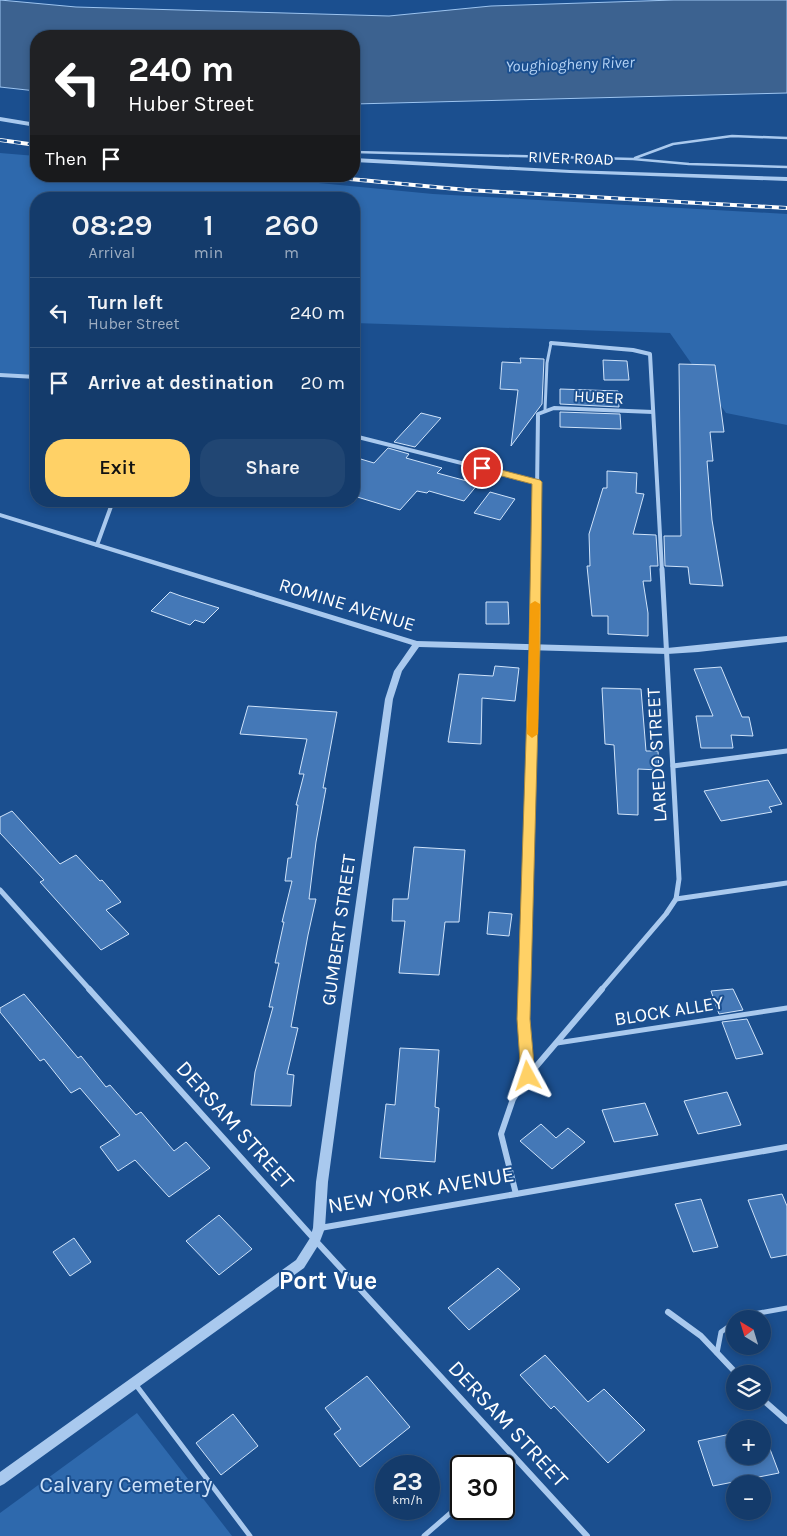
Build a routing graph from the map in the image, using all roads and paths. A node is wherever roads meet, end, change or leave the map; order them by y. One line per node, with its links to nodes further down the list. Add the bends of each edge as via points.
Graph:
1 (0, 119): 2 (street)
2 (30, 124)
3 (787, 138): 5 (lane, via 732,136 673,144)
4 (360, 152): 5 (lane)
5 (633, 159): 7 (lane)
6 (360, 160): 8 (street, RIVER ROAD, via 486,169)
7 (787, 167)
8 (787, 178)
9 (551, 343): 12 (lane); 13 (street, LAREDO STREET, via 650,354)
10 (0, 375): 11 (street)
11 (30, 377)
12 (544, 410): 13 (street, HUBER); 15 (street, via 538,414)
13 (653, 412): 22 (street, LAREDO STREET)
14 (360, 438): 15 (street)
15 (537, 482): 21 (street)
16 (111, 507): 18 (street)
17 (0, 515): 18 (street, ROMINE AVENUE)
18 (96, 545): 20 (street, ROMINE AVENUE)
19 (787, 639): 22 (street, ROMINE AVENUE)
20 (417, 644): 21 (street, ROMINE AVENUE); 33 (street, GUMBERT STREET, via 398,671 389,699)
21 (535, 647): 22 (street, ROMINE AVENUE); 30 (street, via 524,1019)
22 (667, 651): 24 (street, LAREDO STREET)
23 (787, 751): 24 (street)
24 (673, 766): 27 (street, LAREDO STREET)
25 (787, 883): 27 (street)
26 (0, 890): 33 (street, DERSAM STREET)
27 (676, 899): 29 (street)
28 (787, 1008): 29 (lane, BLOCK ALLEY)
29 (555, 1044): 30 (street)
30 (528, 1076): 32 (street, via 513,1099 501,1134)
31 (787, 1147): 32 (street, NEW YORK AVENUE)
32 (516, 1194): 33 (street, NEW YORK AVENUE)
33 (317, 1234): 40 (street, NEW YORK AVENUE, via 300,1264); 43 (street, DERSAM STREET)
34 (787, 1308): 35 (lane)
35 (771, 1311)
36 (668, 1312): 38 (street, via 701,1336)
37 (726, 1328): 38 (lane, via 721,1332)
38 (717, 1353): 39 (street)
39 (728, 1365)
40 (134, 1384): 45 (street, NEW YORK AVENUE); 47 (lane)
41 (771, 1407): 42 (street)
42 (787, 1422)
43 (512, 1455)
44 (515, 1458): 49 (street, DERSAM STREET)
45 (0, 1480)
46 (450, 1514): 48 (lane)
47 (250, 1536)
48 (424, 1536)
49 (588, 1536)

